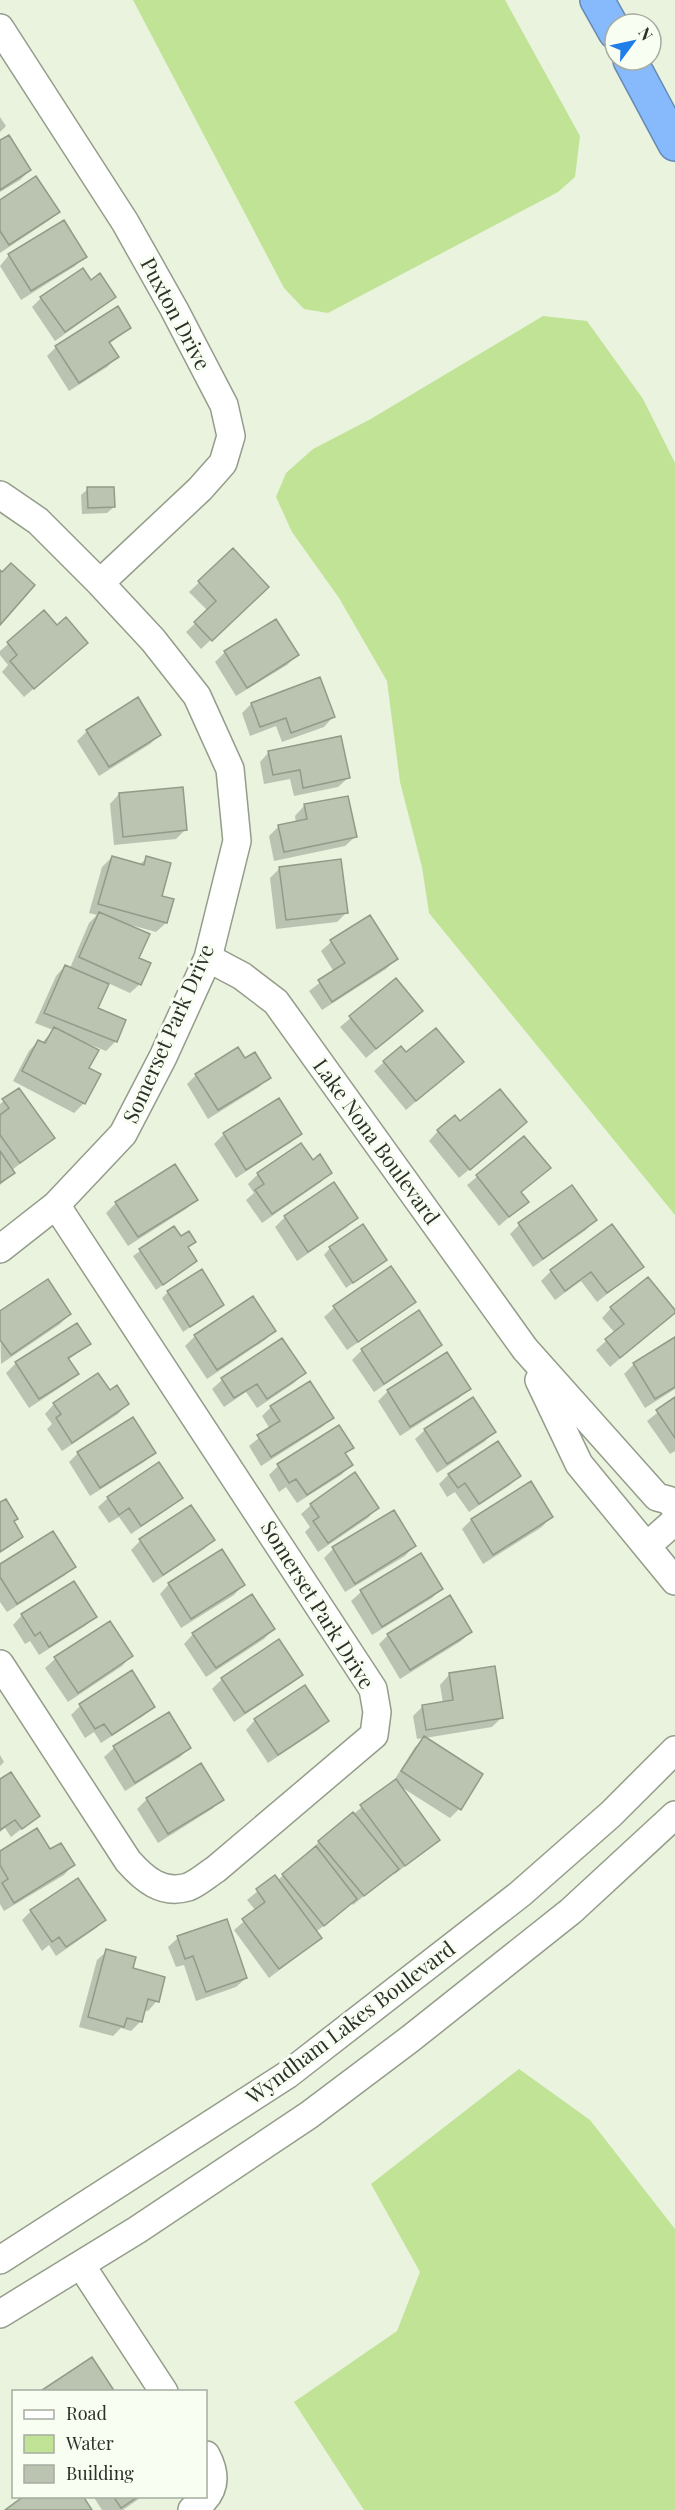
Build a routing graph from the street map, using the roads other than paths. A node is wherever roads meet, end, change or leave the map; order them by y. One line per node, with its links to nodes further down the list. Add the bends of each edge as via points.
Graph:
1 (0, 28): 5 (street, Puxton Drive, via 125,222 224,405 231,436 224,463)
2 (636, 72): 3 (highway)
3 (675, 144)
4 (0, 495): 5 (street, Somerset Park Drive, via 38,521)
5 (100, 583): 6 (street, Somerset Park Drive, via 153,640 197,696 230,769 237,841)
6 (208, 958): 7 (street, Somerset Park Drive, via 123,1134); 9 (street, Lake Nona Boulevard, via 242,976 276,1002)
7 (56, 1205): 8 (street, Somerset Park Drive); 13 (street, Somerset Park Drive, via 373,1689 377,1712 374,1735 216,1869 189,1887 165,1889 144,1880 128,1861)
8 (0, 1249)
9 (525, 1349): 10 (street, Lake Nona Boulevard); 11 (street, Lake Nona Boulevard, via 579,1464)
10 (671, 1516): 11 (street)
11 (646, 1546): 12 (street, Lake Nona Boulevard)
12 (675, 1581)
13 (0, 1664)
14 (675, 1750): 16 (street, Wyndham Lakes Boulevard, via 611,1814 520,1894 296,2068)
15 (675, 1815): 17 (street, via 571,1911 410,2039 309,2115)
16 (0, 2260)
17 (81, 2265): 18 (street); 19 (street)
18 (0, 2314)
19 (163, 2390)
20 (207, 2458): 21 (street, via 212,2469 212,2487)
21 (207, 2497)
22 (206, 2498): 23 (street)
23 (192, 2510)

